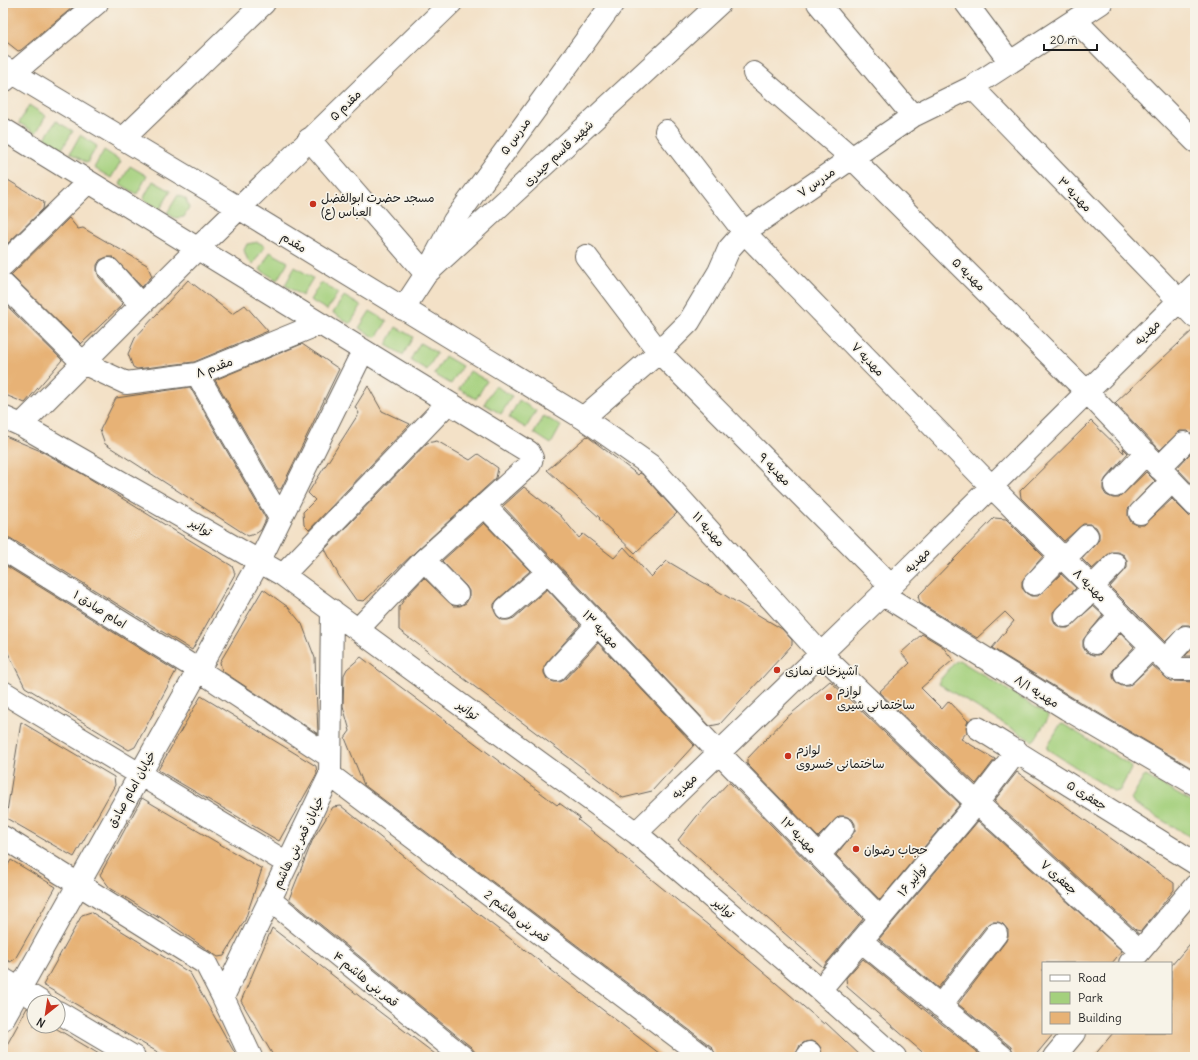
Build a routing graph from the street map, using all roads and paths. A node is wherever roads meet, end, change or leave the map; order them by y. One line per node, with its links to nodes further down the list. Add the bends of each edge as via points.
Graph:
1 (264, 3): 16 (street)
2 (451, 3): 17 (street, مقدم ۵)
3 (613, 3): 27 (street, مدرس ۵, via 454,221)
4 (720, 3): 27 (street, شهید قاسم حیدری)
5 (818, 3): 13 (street)
6 (966, 3): 9 (street)
7 (90, 5): 11 (street)
8 (1089, 9): 9 (street, مدرس ۷); 18 (street)
9 (1010, 62): 12 (street, مدرس ۷)
10 (754, 73): 19 (street, مهدیه ۵)
11 (7, 74): 16 (street, مقدم)
12 (972, 87): 13 (street, مدرس ۷); 30 (street, مهدیه ۳)
13 (913, 116): 19 (street, مدرس ۷)
14 (3, 130): 20 (street)
15 (666, 131): 22 (street, مهدیه ۷)
16 (123, 139): 21 (street, مقدم)
17 (309, 139): 21 (street, مقدم ۵); 27 (street)
18 (1195, 141)
19 (851, 157): 22 (street, مدرس ۷); 39 (street, مهدیه ۵)
20 (88, 182): 23 (street); 25 (street)
21 (239, 208): 23 (street, مقدم ۵); 32 (street, مقدم)
22 (744, 232): 36 (street, مدرس ۷, via 730,249 689,322); 45 (street, مهدیه ۷)
23 (198, 248): 31 (street, مقدم ۵); 34 (street)
24 (586, 256): 36 (street, مهدیه ۹)
25 (3, 265)
26 (109, 269): 31 (street)
27 (426, 274): 32 (street, شهید قاسم حیدری)
28 (3, 284): 37 (street, مقدم ۸)
29 (1195, 285): 30 (street, مهدیه)
30 (1179, 301): 33 (street, مهدیه ۳); 39 (street, مهدیه)
31 (141, 305): 37 (street, مقدم ۵)
32 (404, 309): 41 (street, مقدم)
33 (1195, 317)
34 (319, 324): 35 (street); 38 (street, مقدم ۸)
35 (363, 351): 40 (street); 50 (street, خیابان امام صادق)
36 (659, 352): 41 (street, مدرس ۷); 61 (street, مهدیه ۹)
37 (83, 362): 38 (street, مقدم ۸, via 126,383); 42 (street, مقدم ۵)
38 (197, 374): 50 (street)
39 (1087, 392): 44 (street, مهدیه ۵); 45 (street, مهدیه)
40 (448, 403): 48 (street, via 529,452 532,458 530,464); 58 (street)
41 (583, 418): 72 (street, مهدیه ۱۱, via 650,464)
42 (12, 421): 54 (street, توانیر)
43 (1184, 443): 44 (street)
44 (1159, 467): 46 (street); 47 (street, مهدیه ۵); 49 (street)
45 (991, 486): 53 (street, مهدیه ۸); 61 (street, مهدیه)
46 (1115, 486)
47 (1193, 499)
48 (484, 505): 55 (street); 57 (street, مهدیه ۱۳)
49 (1140, 513)
50 (280, 518): 54 (street, خیابان امام صادق)
51 (1086, 536): 53 (street)
52 (3, 550): 73 (street, امام صادق ۱)
53 (1062, 558): 59 (street); 60 (street, مهدیه ۸)
54 (260, 560): 58 (street, توانیر); 73 (street, خیابان امام صادق)
55 (424, 560): 62 (street); 68 (street)
56 (1115, 564): 60 (street)
57 (548, 572): 63 (street); 67 (street, مهدیه ۱۳)
58 (283, 575): 64 (street, توانیر)
59 (1034, 584)
60 (1093, 588): 65 (street, مهدیه ۸); 66 (street)
61 (887, 590): 72 (street, مهدیه); 84 (street, مهدیه ۸/۱, via 1067,709)
62 (457, 594)
63 (506, 608)
64 (332, 610): 68 (street, توانیر); 82 (street, خیابان قمر بنی هاشم)
65 (1120, 615): 70 (street); 71 (street, مهدیه ۸)
66 (1065, 616)
67 (598, 625): 75 (street); 81 (street, مهدیه ۱۳)
68 (358, 630): 87 (street, توانیر)
69 (1186, 637): 71 (street)
70 (1095, 643)
71 (1158, 653): 74 (street, مهدیه ۸, via 1174,669); 76 (street)
72 (821, 654): 81 (street, مهدیه); 85 (street, مهدیه ۱۱)
73 (198, 669): 78 (street, امام صادق ۱); 83 (street, خیابان امام صادق)
74 (1195, 669)
75 (556, 670)
76 (1125, 674)
77 (3, 692): 83 (street)
78 (262, 712): 82 (street, قمر بنی هاشم 2)
79 (978, 728): 80 (street, جعفری ۵)
80 (1017, 751): 85 (street, توانیر ۱۶); 91 (street, جعفری ۵)
81 (718, 752): 87 (street, مهدیه); 89 (street, مهدیه ۱۲)
82 (330, 765): 90 (street, خیابان قمر بنی هاشم); 110 (street, قمر بنی هاشم 2)
83 (139, 774): 90 (street); 92 (street, خیابان امام صادق)
84 (1195, 784)
85 (977, 803): 95 (street, توانیر ۱۶); 98 (street, جعفری ۷)
86 (843, 828): 89 (street)
87 (636, 833): 100 (street, توانیر)
88 (3, 837): 92 (street)
89 (819, 855): 95 (street, مهدیه ۱۲)
90 (287, 863): 94 (street, خیابان قمر بنی هاشم)
91 (1195, 863)
92 (78, 883): 99 (street, خیابان امام صادق); 102 (street, via 206,964)
93 (1195, 886): 98 (street)
94 (270, 900): 102 (street, خیابان قمر بنی هاشم); 109 (street, قمر بنی هاشم ۴)
95 (880, 918): 97 (street, توانیر ۱۶)
96 (996, 934): 103 (street)
97 (861, 941): 100 (street, توانیر ۱۶); 103 (street)
98 (1135, 957)
99 (11, 984): 101 (street); 105 (street, خیابان امام صادق)
100 (820, 990): 111 (street, توانیر)
101 (28, 994)
102 (223, 997): 108 (street)
103 (940, 1006): 112 (street)
104 (66, 1017): 107 (street)
105 (3, 1018)
106 (1073, 1034): 113 (street)
107 (131, 1055)
108 (251, 1057)
109 (463, 1057)
110 (704, 1057)
111 (895, 1057)
112 (1003, 1057)
113 (1054, 1057)

